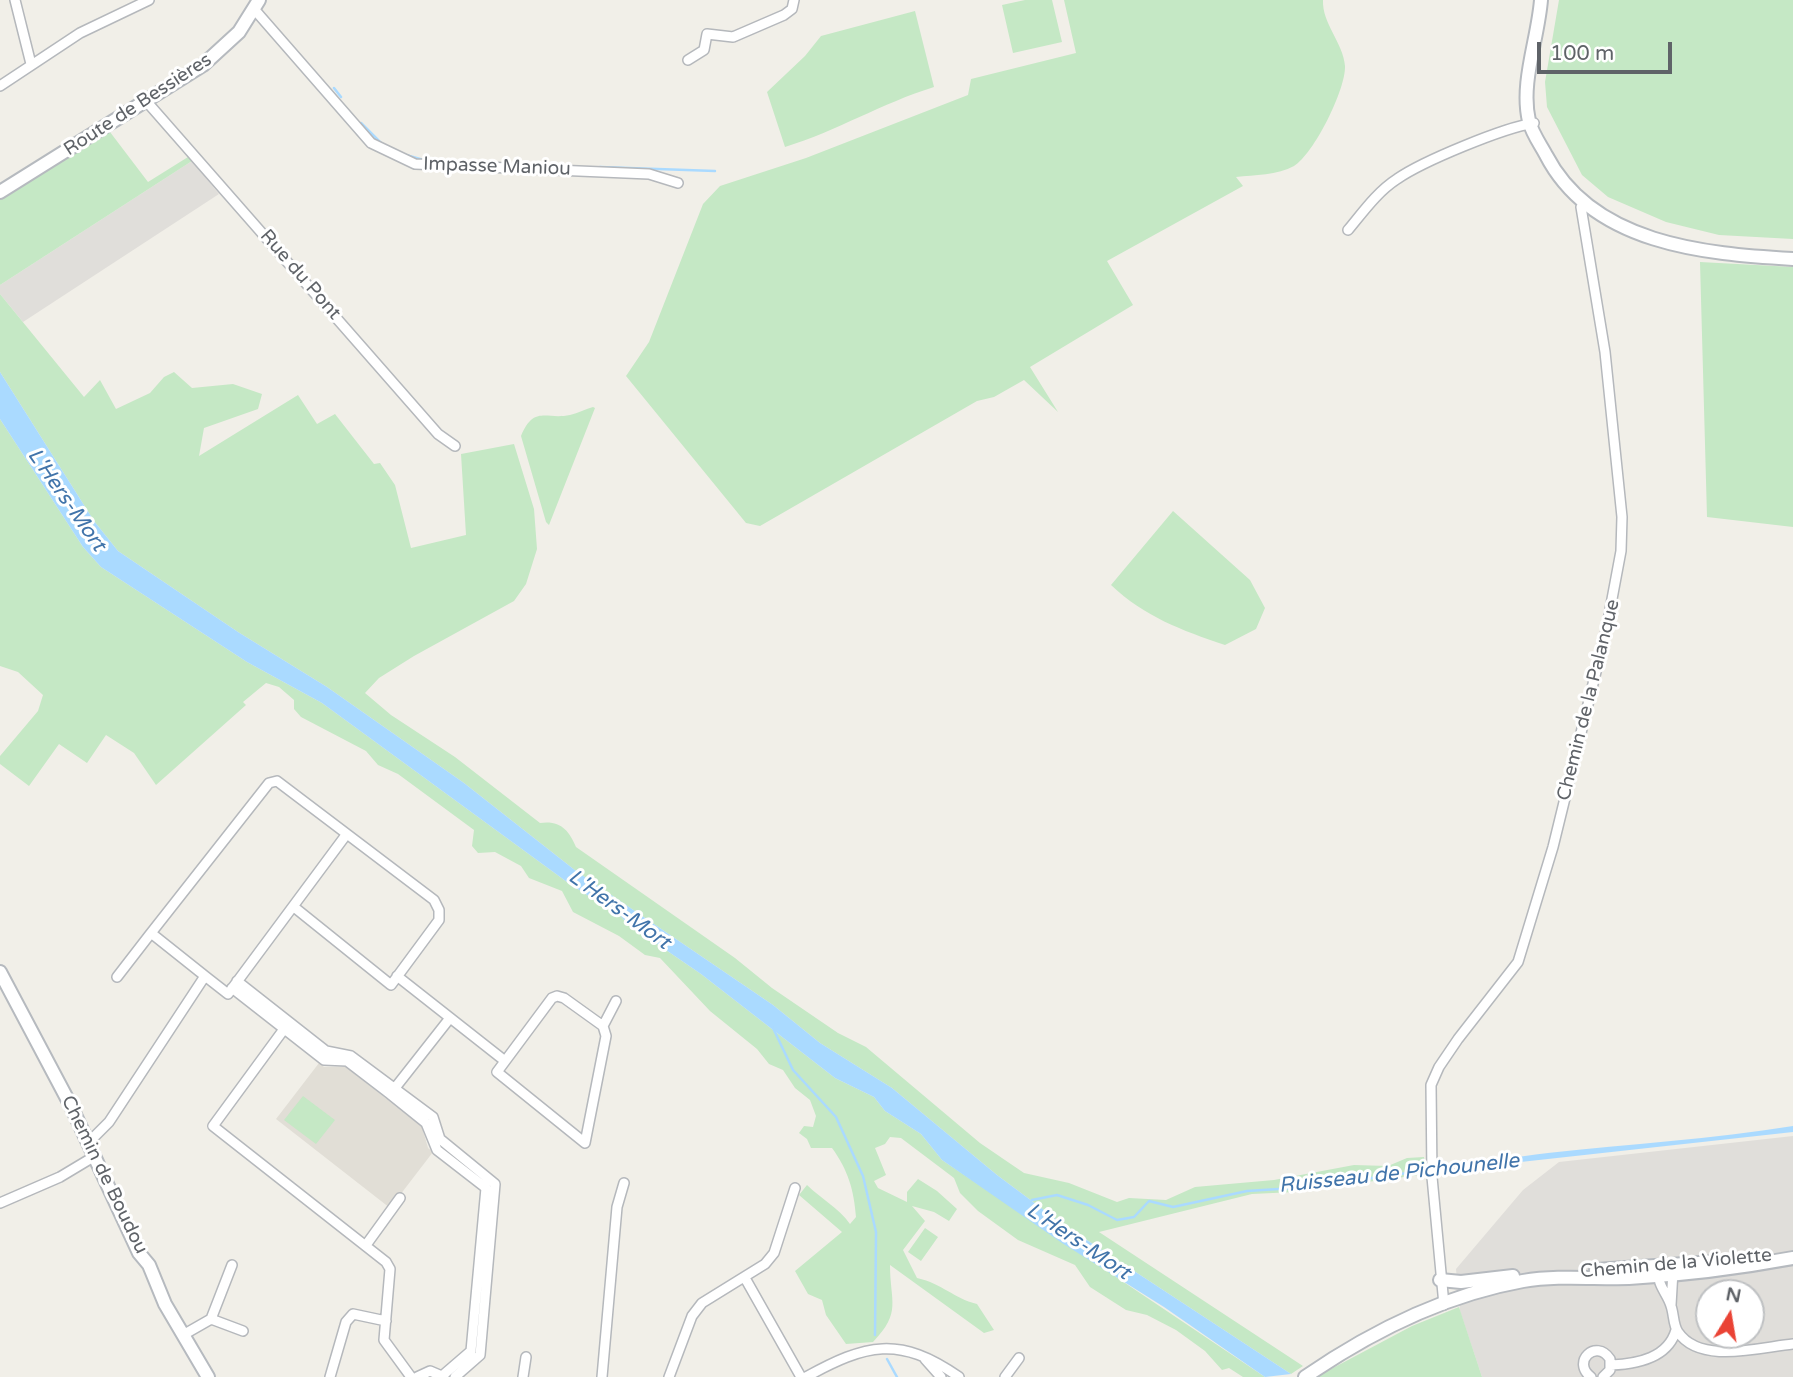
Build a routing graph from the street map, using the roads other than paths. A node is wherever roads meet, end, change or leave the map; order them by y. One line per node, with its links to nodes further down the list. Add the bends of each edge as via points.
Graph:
1 (15, 0): 7 (street)
2 (149, 0): 7 (street, via 80,33)
3 (794, 0): 6 (street, via 784,15 733,37 708,34 704,50)
4 (1541, 0): 10 (street, via 1530,74)
5 (257, 5): 9 (street, Route de Bessières, via 226,47); 11 (street, Impasse Maniou, via 371,143 389,154 415,164 649,174)
6 (688, 60)
7 (31, 64): 8 (street)
8 (0, 86)
9 (147, 102): 12 (street, Route de Bessières); 16 (street, Rue du Pont)
10 (1533, 123): 14 (street, via 1397,179); 15 (street, via 1570,191 1596,212 1666,243 1708,254)
11 (678, 183)
12 (0, 192)
13 (1581, 207): 44 (street, Chemin de la Palanque, via 1605,352 1622,517 1615,589 1550,860 1518,962 1458,1039 1431,1085)
14 (1348, 230)
15 (1793, 259)
16 (454, 446)
17 (346, 835): 18 (street); 19 (street, via 277,781 269,783); 22 (street, via 435,900 439,910 439,920)
18 (294, 907): 22 (street, via 391,985); 24 (street)
19 (151, 933): 21 (street); 23 (street)
20 (0, 972): 31 (street, Chemin de Boudou)
21 (205, 976): 24 (street, via 228,994); 31 (street, via 109,1122)
22 (397, 976): 26 (street)
23 (117, 977)
24 (235, 985): 27 (street)
25 (616, 1001): 28 (street)
26 (450, 1018): 29 (street); 30 (street)
27 (287, 1026): 30 (street, via 324,1060 347,1061); 37 (street, via 213,1126)
28 (603, 1026): 29 (street, via 557,996); 29 (street, via 606,1036 585,1143 497,1072)
29 (505, 1061)
30 (392, 1091): 57 (street, via 426,1123 437,1150 486,1188 471,1352); 62 (street, via 433,1117 440,1139 495,1184 480,1355)
31 (86, 1139): 32 (street, Chemin de Boudou)
32 (95, 1156): 36 (street); 51 (street, Chemin de Boudou)
33 (624, 1184): 64 (street, via 617,1207)
34 (795, 1188): 43 (street, via 774,1253)
35 (400, 1198): 37 (street)
36 (0, 1203)
37 (366, 1245): 48 (street, via 390,1269)
38 (1793, 1256): 40 (street, Chemin de la Violette)
39 (232, 1265): 47 (street)
40 (1670, 1270): 41 (street, Chemin de la Violette); 42 (street, Chemin de la Violette); 46 (street)
41 (1553, 1276): 42 (street, Chemin de la Violette); 44 (street, Chemin de la Violette); 45 (street, Chemin de la Violette)
42 (1658, 1276): 46 (street)
43 (745, 1278): 65 (street, via 702,1303 692,1316); 66 (street)
44 (1440, 1280): 45 (street, Chemin de la Palanque)
45 (1444, 1305): 70 (street, via 1375,1334)
46 (1671, 1305): 49 (street)
47 (211, 1319): 50 (street); 51 (street)
48 (386, 1321): 59 (street, via 353,1314 346,1322); 60 (street, via 384,1339)
49 (1676, 1330): 52 (street, via 1693,1346 1718,1351); 56 (street, via 1673,1341 1660,1354)
50 (243, 1331)
51 (183, 1335): 58 (street, Chemin de Boudou)
52 (1793, 1344)
53 (526, 1357): 63 (street)
54 (1019, 1358): 69 (street)
55 (925, 1359): 66 (street, via 908,1352 865,1349); 67 (street); 68 (street)
56 (1611, 1365): 71 (street, via 1601,1350 1589,1352 1582,1363); 72 (street)
57 (443, 1376): 61 (street, via 430,1371)
58 (208, 1377)
59 (330, 1377)
60 (411, 1377)
61 (417, 1377)
62 (455, 1377)
63 (523, 1377)
64 (602, 1377)
65 (669, 1377)
66 (804, 1377)
67 (941, 1377)
68 (959, 1377)
69 (1005, 1377)
70 (1305, 1377)
71 (1591, 1377)
72 (1603, 1377)

